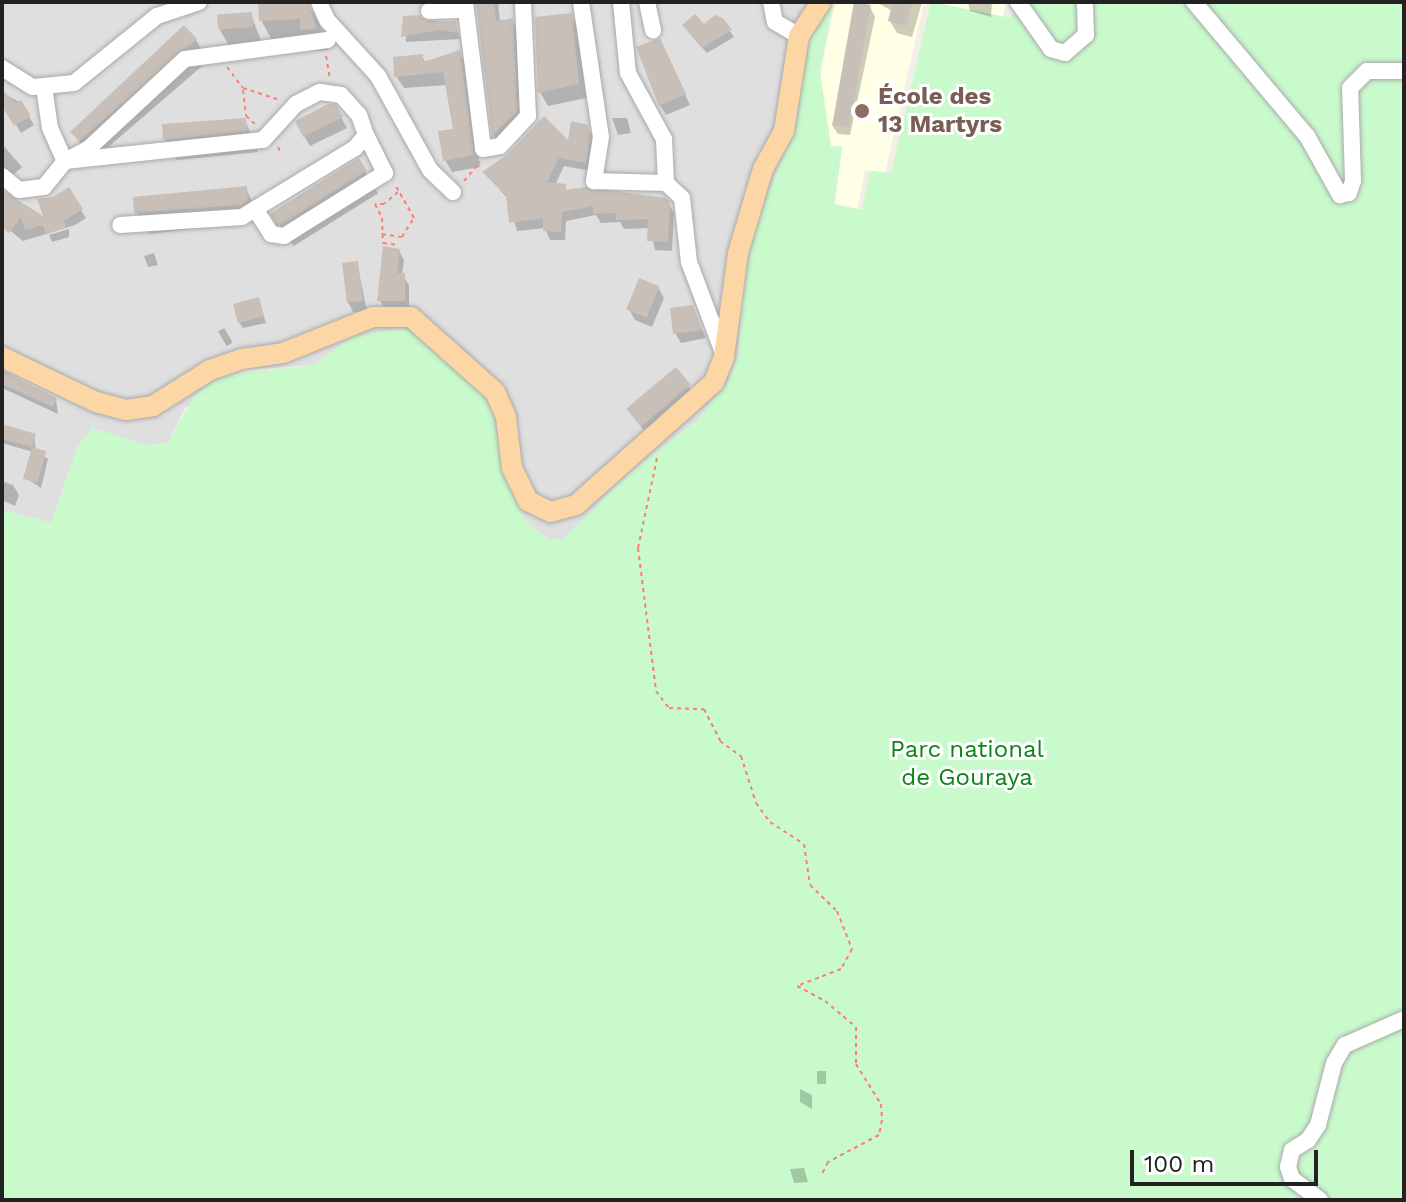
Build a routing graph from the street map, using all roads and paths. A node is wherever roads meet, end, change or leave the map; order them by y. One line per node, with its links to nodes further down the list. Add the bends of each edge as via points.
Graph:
1 (199, 2): 20 (street, via 157,16 74,83)
2 (319, 2): 30 (street, via 327,20 378,76 430,170)
3 (523, 2): 24 (street, via 528,116)
4 (581, 2): 28 (street, via 601,137 594,181)
5 (621, 2): 28 (street, via 628,73 664,139)
6 (647, 2): 14 (street)
7 (771, 2): 15 (street, via 775,22)
8 (821, 2): 15 (main road)
9 (1018, 2): 10 (street, via 1051,49 1065,53 1086,35)
10 (1085, 2)
11 (1194, 2): 19 (street, via 1307,136 1340,195 1349,193 1353,181 1350,88 1367,71)
12 (466, 6): 13 (street); 24 (street)
13 (429, 11)
14 (653, 30)
15 (799, 36): 36 (main road, via 784,131 763,169 738,253)
16 (328, 40): 17 (street); 21 (path, via 330,50 321,51 332,68 328,74)
17 (218, 55): 22 (path, via 243,88); 25 (street, via 185,59 88,149)
18 (2, 68): 20 (street, via 33,87)
19 (1404, 71)
20 (44, 87): 25 (street, via 50,128)
21 (335, 94): 22 (street, via 320,92); 23 (street, via 359,115)
22 (296, 104): 25 (street, via 263,140)
23 (366, 135): 26 (street); 31 (street, via 355,148)
24 (492, 148): 30 (path)
25 (65, 161): 27 (street, via 44,187 32,192 19,190)
26 (385, 173): 29 (path); 31 (street, via 284,236 271,234)
27 (2, 176)
28 (666, 183): 36 (street, via 682,198 689,262)
29 (399, 191): 33 (path, via 384,198 384,204 375,204); 33 (path, via 414,218 402,237)
30 (453, 192)
31 (255, 209): 32 (street, via 242,217)
32 (120, 225)
33 (382, 234): 34 (path, via 383,243)
34 (399, 245)
35 (2, 357): 37 (main road, via 96,402 126,410 153,406 210,370 242,359 283,353 373,317 411,317 495,392 506,417 512,468 528,501 551,512 576,505)
36 (724, 357): 37 (main road, via 714,382)
37 (652, 437): 39 (path, via 658,462 638,548 656,691 669,708 704,709 720,741 741,756 756,803 770,822 804,844 810,885 837,911 852,949 841,969 797,986 856,1027 856,1064 881,1104 882,1120 879,1135 828,1162)
38 (1404, 1019): 40 (street, via 1345,1045 1334,1063 1318,1125 1292,1150 1292,1179)
39 (822, 1174)
40 (1320, 1200)

